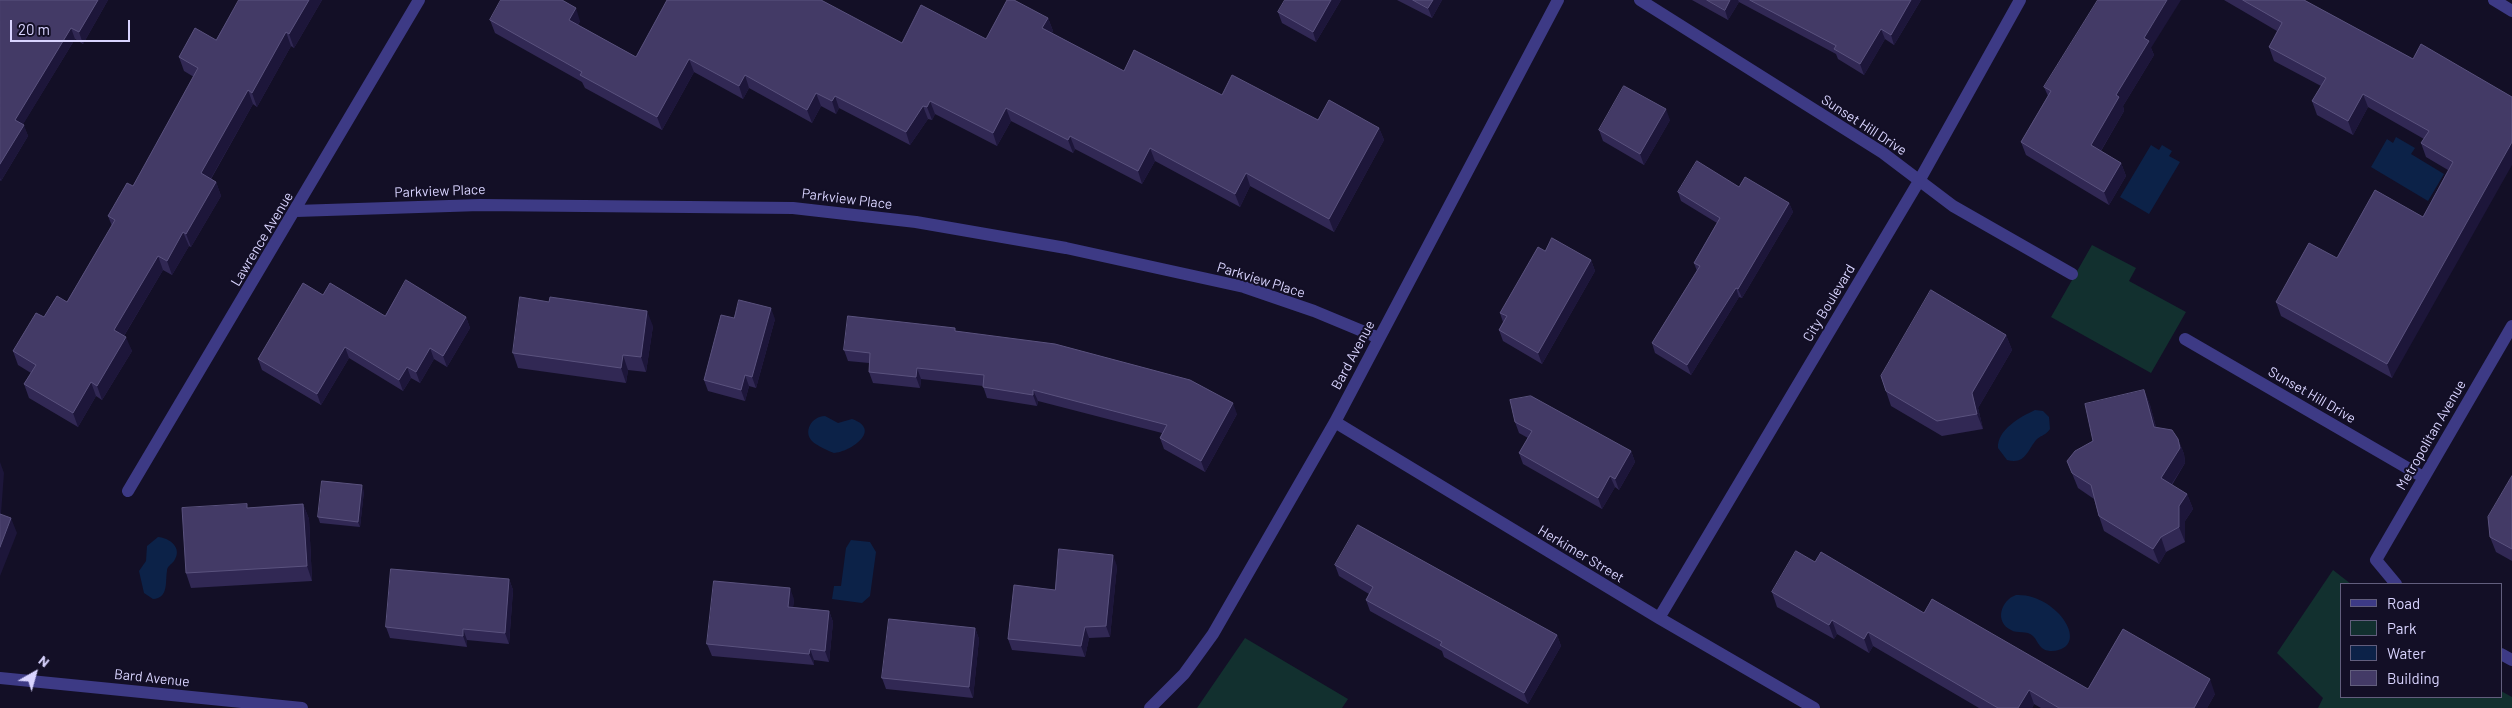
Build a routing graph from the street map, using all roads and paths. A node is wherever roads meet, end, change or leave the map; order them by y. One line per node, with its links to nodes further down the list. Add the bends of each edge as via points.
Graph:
1 (419, 0): 8 (street, Lawrence Avenue)
2 (1558, 0): 11 (street, Bard Avenue)
3 (1640, 0): 7 (street, Sunset Hill Drive, via 1883,153)
4 (2020, 0): 7 (street, City Boulevard)
5 (2494, 0): 6 (street)
6 (2512, 11)
7 (1919, 181): 9 (street, Sunset Hill Drive, via 1952,206); 17 (street, City Boulevard)
8 (296, 211): 11 (street, Parkview Place, via 480,205 793,208 906,221 1066,248 1244,287); 15 (street, Lawrence Avenue)
9 (2072, 274)
10 (2512, 326): 14 (street, Metropolitan Avenue)
11 (1379, 338): 13 (street, Bard Avenue)
12 (2185, 339): 14 (street, Sunset Hill Drive)
13 (1335, 422): 17 (street, Herkimer Street); 21 (street, Bard Avenue, via 1213,634 1184,674)
14 (2423, 477): 16 (street, Metropolitan Avenue, via 2376,560)
15 (128, 491)
16 (2395, 583)
17 (1658, 618): 22 (street, Herkimer Street)
18 (0, 678): 19 (street, Bard Avenue)
19 (213, 704): 20 (street, Bard Avenue)
20 (302, 708)
21 (1150, 708)
22 (1814, 708)

